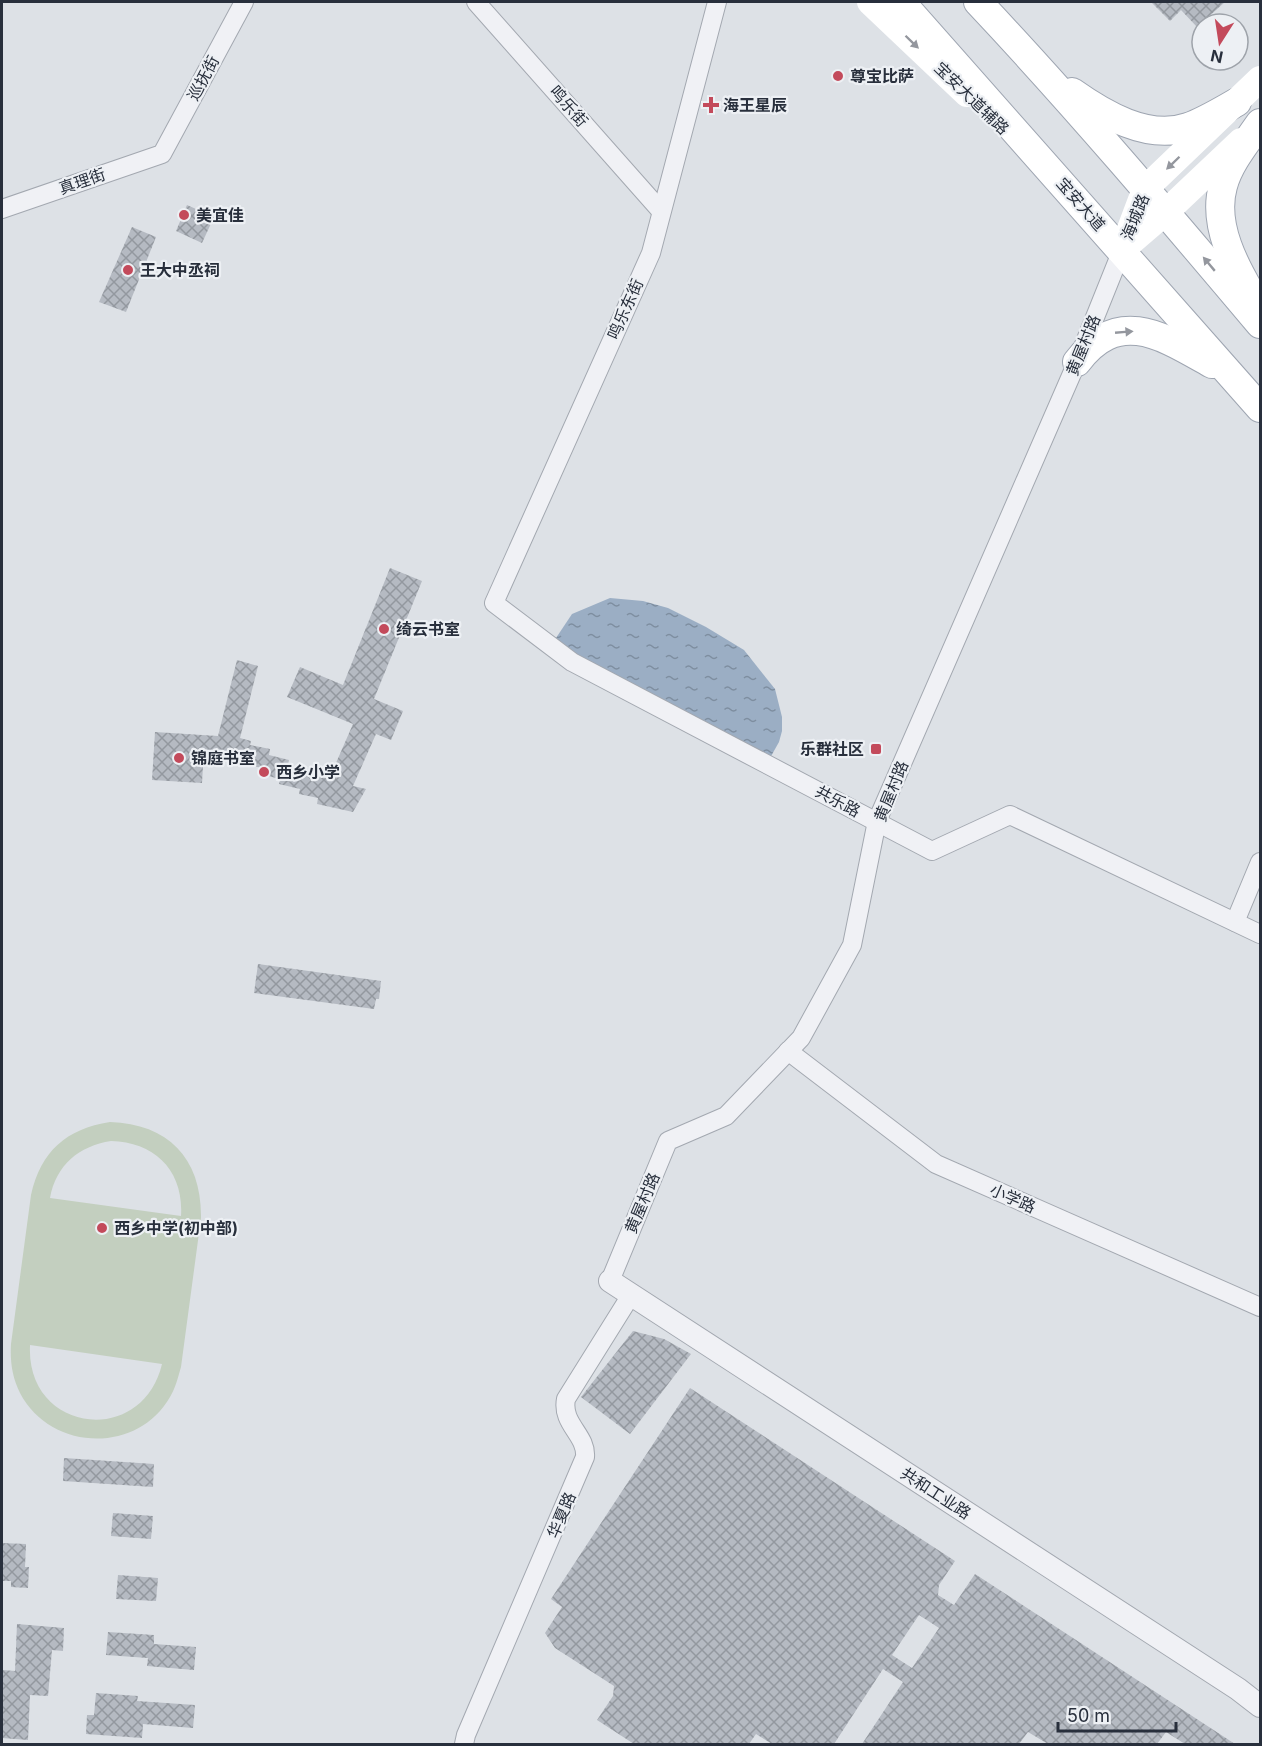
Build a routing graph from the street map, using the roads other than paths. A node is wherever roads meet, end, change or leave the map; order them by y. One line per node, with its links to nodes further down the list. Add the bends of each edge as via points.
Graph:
1 (244, 2): 12 (street, 巡抚街)
2 (476, 2): 16 (street, 鸣乐街)
3 (717, 2): 16 (street, 鸣乐东街)
4 (870, 2): 14 (main road, 宝安大道辅路, one-way to 14)
5 (901, 2): 14 (main road, 宝安大道)
6 (978, 2): 8 (main road)
7 (990, 2): 8 (main road)
8 (1040, 68): 10 (main road, via 1089,104 1152,130 1186,128); 13 (main road)
9 (1260, 79): 10 (main road, 海城路)
10 (1237, 102): 13 (main road, 海城路, one-way to 13)
11 (1260, 122): 17 (main road, 海城路); 19 (main road, via 1231,167 1220,203 1225,239)
12 (162, 154): 15 (street, 真理街)
13 (1145, 189): 17 (main road); 18 (main road, 海城路)
14 (1074, 195): 18 (main road, 宝安大道)
15 (2, 208)
16 (662, 211): 25 (street, 鸣乐东街, via 651,253)
17 (1166, 212): 18 (main road, 海城路); 20 (main road, one-way to 17)
18 (1122, 250): 21 (street, 黄屋村路); 22 (main road, 宝安大道)
19 (1260, 309)
20 (1260, 324)
21 (1077, 362): 22 (main road, one-way to 22, via 1100,340 1125,330 1161,337); 26 (street, 黄屋村路)
22 (1235, 379): 23 (main road, 宝安大道); 24 (main road)
23 (1260, 408)
24 (1260, 415)
25 (494, 603): 26 (street, 共乐路, via 572,662)
26 (877, 821): 28 (street, 共乐路, via 932,851 1010,815); 30 (street, 黄屋村路, via 852,945 801,1038)
27 (1260, 862): 28 (street)
28 (1235, 922): 29 (street, 共乐路)
29 (1260, 934)
30 (788, 1051): 31 (street, 黄屋村路, via 726,1116 668,1141); 33 (street, 小学路, via 936,1164)
31 (610, 1281): 32 (street, 共和工业路)
32 (631, 1295): 34 (street, 共和工业路); 35 (street, 华夏路, via 566,1399 564,1408 586,1450 585,1457)
33 (1260, 1307)
34 (1260, 1706)
35 (464, 1744)

